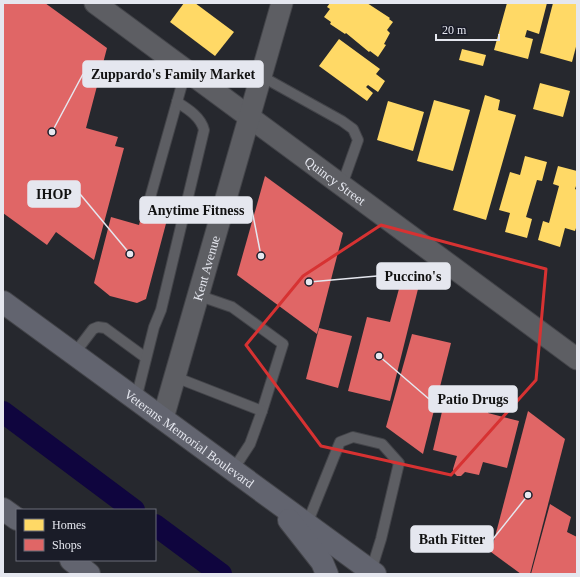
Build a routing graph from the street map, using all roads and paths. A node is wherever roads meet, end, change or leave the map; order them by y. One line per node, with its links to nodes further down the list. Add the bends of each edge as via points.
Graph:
1 (95, 3): 3 (street, Quincy Street)
2 (282, 3): 4 (street, Kent Avenue)
3 (186, 70): 5 (lane); 6 (street, Quincy Street)
4 (261, 76): 6 (street, Kent Avenue); 7 (lane, via 353,129 358,140)
5 (177, 102): 8 (lane, via 202,123 204,130); 8 (lane, via 150,198 156,206)
6 (250, 117): 7 (street, Quincy Street); 9 (street, Kent Avenue)
7 (342, 185): 13 (street, Quincy Street)
8 (184, 214): 12 (lane, via 161,310)
9 (197, 295): 14 (street, Kent Avenue); 16 (lane, via 232,307 283,344)
10 (3, 302): 11 (main road, Veterans Memorial Boulevard)
11 (74, 354): 12 (lane, via 93,329 98,327 105,328); 15 (main road, Veterans Memorial Boulevard)
12 (146, 358): 15 (lane)
13 (577, 359)
14 (175, 377): 16 (lane); 17 (street, Kent Avenue)
15 (136, 399): 17 (main road, Veterans Memorial Boulevard)
16 (262, 411): 18 (lane, via 250,444)
17 (163, 418): 18 (main road, Veterans Memorial Boulevard)
18 (233, 470): 19 (main road, Veterans Memorial Boulevard)
19 (271, 498): 22 (main road, Veterans Memorial Boulevard); 26 (main road, via 322,562)
20 (3, 509): 21 (main road)
21 (16, 519)
22 (307, 524): 24 (main road, Veterans Memorial Boulevard); 24 (lane, via 340,442 353,437 382,444 400,463)
23 (72, 561): 25 (main road)
24 (373, 572)
25 (89, 574)
26 (327, 574)

